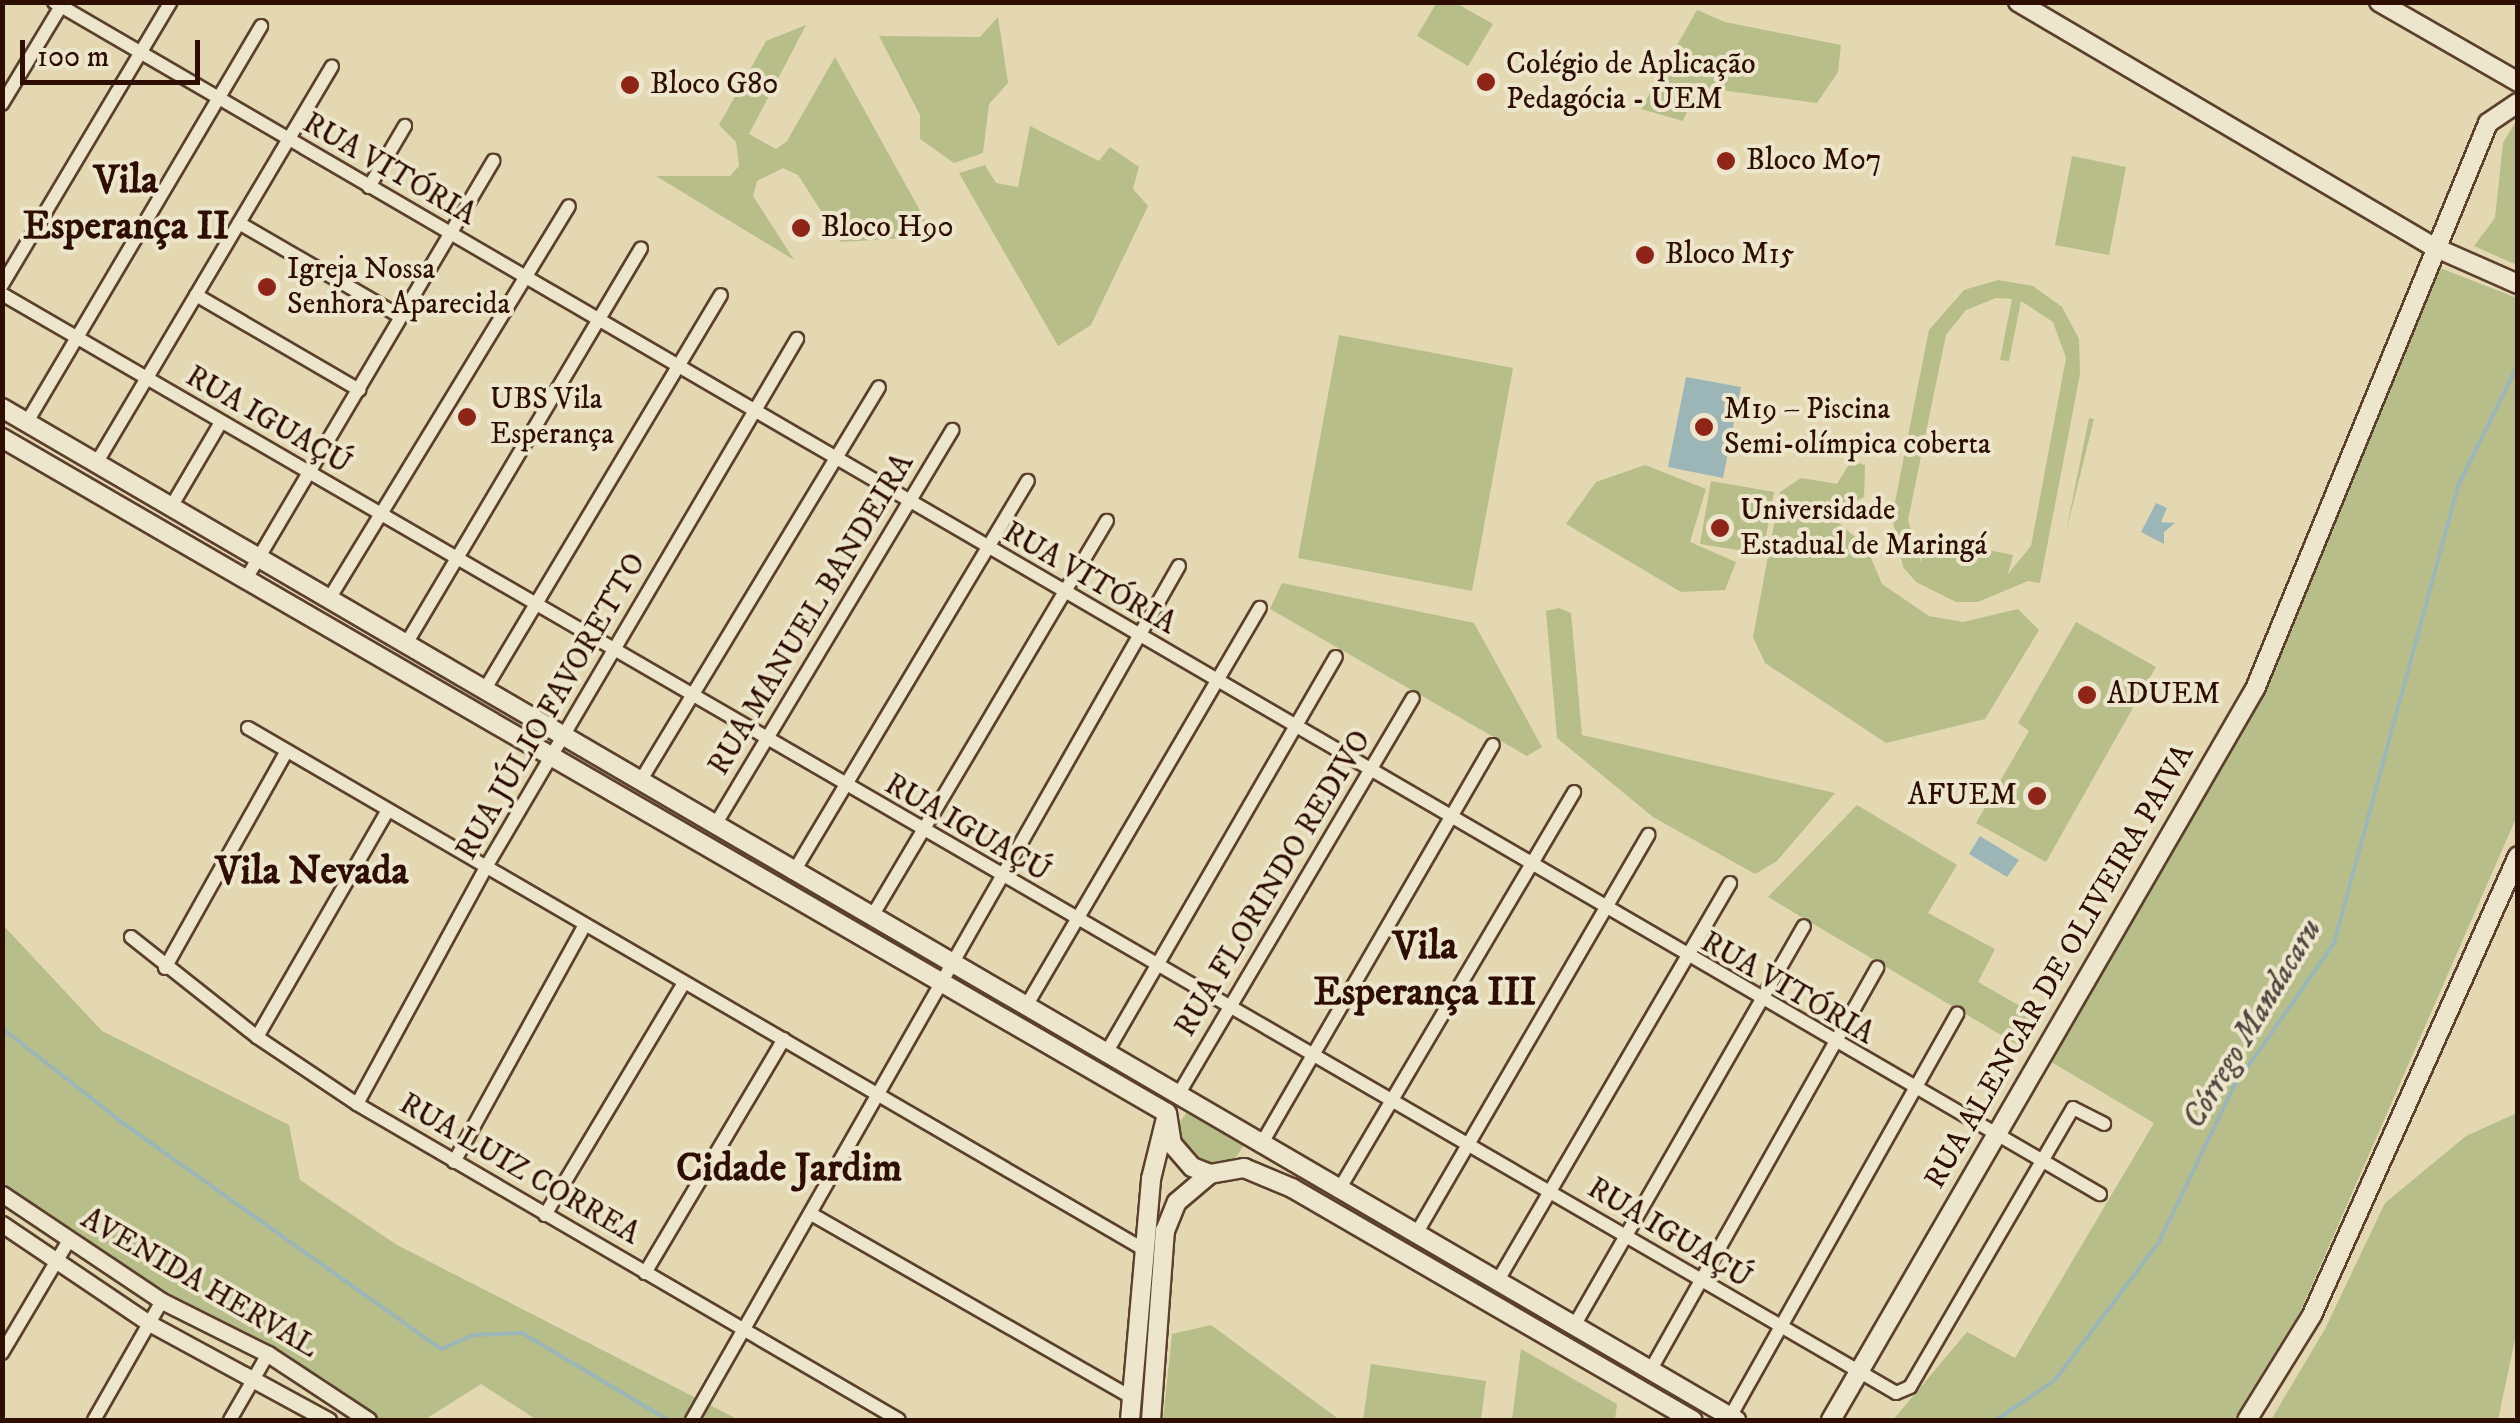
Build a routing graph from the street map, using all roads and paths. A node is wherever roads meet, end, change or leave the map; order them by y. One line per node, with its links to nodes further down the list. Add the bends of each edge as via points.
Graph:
1 (171, 2): 6 (street)
2 (2018, 2): 19 (main road)
3 (2379, 2): 8 (main road)
4 (60, 4): 6 (street, RUA VITÓRIA); 11 (street)
5 (262, 26): 9 (street)
6 (141, 54): 9 (street, RUA VITÓRIA); 23 (street)
7 (332, 67): 13 (street)
8 (2518, 82)
9 (219, 100): 13 (street, RUA VITÓRIA); 29 (street)
10 (2518, 103): 19 (main road, RUA ALENCAR DE OLIVEIRA PAIVA, via 2488,123)
11 (2, 104)
12 (405, 126): 15 (street)
13 (289, 140): 15 (street, RUA VITÓRIA); 17 (street)
14 (493, 161): 18 (street)
15 (370, 187): 18 (street, RUA VITÓRIA)
16 (569, 206): 21 (street)
17 (239, 223): 25 (street); 27 (street)
18 (450, 234): 21 (street, RUA VITÓRIA); 27 (street)
19 (2434, 247): 22 (main road); 116 (main road, RUA ALENCAR DE OLIVEIRA PAIVA, via 2308,572 2255,689)
20 (641, 248): 28 (street)
21 (525, 278): 28 (street, RUA VITÓRIA); 47 (street)
22 (2518, 284)
23 (2, 285)
24 (2, 294): 29 (street, RUA IGUAÇÚ)
25 (196, 295): 32 (street); 34 (street)
26 (721, 295): 31 (street)
27 (401, 318): 34 (street)
28 (598, 321): 31 (street, RUA VITÓRIA); 51 (street)
29 (78, 339): 32 (street, RUA IGUAÇÚ); 37 (street)
30 (797, 339): 36 (street, RUA JÚLIO FAVORETTO)
31 (678, 368): 36 (street, RUA VITÓRIA); 56 (street)
32 (146, 379): 38 (street, RUA IGUAÇÚ); 42 (street)
33 (879, 388): 41 (street)
34 (358, 390): 43 (street)
35 (2, 408): 37 (main road)
36 (754, 412): 41 (street, RUA VITÓRIA); 60 (street, RUA JÚLIO FAVORETTO)
37 (27, 422): 42 (main road)
38 (221, 422): 43 (street, RUA IGUAÇÚ); 46 (street)
39 (952, 430): 45 (street, RUA MANUEL BANDEIRA)
40 (5, 445): 53 (main road)
41 (835, 460): 45 (street, RUA VITÓRIA); 64 (street)
42 (97, 462): 46 (main road)
43 (309, 474): 47 (street, RUA IGUAÇÚ); 50 (street)
44 (1028, 481): 49 (street)
45 (908, 503): 49 (street, RUA VITÓRIA); 69 (street, RUA MANUEL BANDEIRA)
46 (170, 507): 50 (main road)
47 (380, 516): 51 (street, RUA IGUAÇÚ); 55 (street)
48 (1108, 521): 54 (street)
49 (987, 549): 54 (street, RUA VITÓRIA); 75 (street)
50 (258, 558): 53 (street); 55 (main road)
51 (456, 560): 56 (street, RUA IGUAÇÚ); 59 (street)
52 (1179, 566): 58 (street)
53 (246, 579): 72 (main road)
54 (1062, 593): 58 (street, RUA VITÓRIA); 80 (street)
55 (329, 599): 59 (main road)
56 (535, 606): 60 (street, RUA IGUAÇÚ); 63 (street)
57 (1260, 608): 62 (street)
58 (1140, 638): 62 (street, RUA VITÓRIA); 86 (street)
59 (406, 644): 63 (main road)
60 (613, 651): 64 (street, RUA IGUAÇÚ); 68 (street, RUA JÚLIO FAVORETTO)
61 (1336, 657): 67 (street)
62 (1216, 683): 67 (street, RUA VITÓRIA); 90 (street)
63 (485, 689): 68 (main road)
64 (691, 697): 69 (street, RUA IGUAÇÚ); 74 (street)
65 (1413, 698): 73 (street, RUA FLORINDO REDIVO)
66 (248, 728): 71 (street)
67 (1296, 730): 73 (street, RUA VITÓRIA); 96 (street)
68 (564, 736): 72 (street, RUA JÚLIO FAVORETTO); 74 (main road)
69 (766, 740): 75 (street, RUA IGUAÇÚ); 79 (street, RUA MANUEL BANDEIRA)
70 (1493, 745): 78 (street)
71 (286, 751): 77 (street); 95 (street)
72 (551, 756): 84 (street, RUA JÚLIO FAVORETTO); 98 (main road)
73 (1370, 773): 78 (street, RUA VITÓRIA); 102 (street, RUA FLORINDO REDIVO)
74 (641, 780): 79 (main road)
75 (844, 786): 80 (street, RUA IGUAÇÚ); 85 (street)
76 (1574, 792): 83 (street)
77 (388, 810): 84 (street); 104 (street)
78 (1449, 819): 83 (street, RUA VITÓRIA); 108 (street)
79 (715, 826): 85 (main road)
80 (921, 831): 86 (street, RUA IGUAÇÚ); 89 (street)
81 (1648, 835): 88 (street)
82 (2518, 856): 160 (main road, via 2312,1315)
83 (1528, 866): 88 (street, RUA VITÓRIA); 112 (street)
84 (486, 867): 91 (street); 113 (street, RUA JÚLIO FAVORETTO)
85 (793, 872): 89 (main road)
86 (1005, 880): 90 (street, RUA IGUAÇÚ); 98 (street)
87 (1730, 883): 94 (street)
88 (1606, 912): 94 (street, RUA VITÓRIA); 118 (street)
89 (871, 918): 98 (main road)
90 (1075, 921): 96 (street, RUA IGUAÇÚ); 101 (street)
91 (586, 925): 99 (street); 119 (street)
92 (1804, 926): 100 (street)
93 (130, 937): 95 (street, RUA LUIZ CORREA)
94 (1687, 959): 100 (street, RUA VITÓRIA); 124 (street)
95 (165, 968): 104 (street, RUA LUIZ CORREA)
96 (1156, 968): 102 (street, RUA IGUAÇÚ); 107 (street)
97 (1877, 968): 106 (street)
98 (949, 974): 101 (main road); 110 (street); 114 (main road)
99 (684, 983): 105 (street); 128 (street)
100 (1761, 1002): 106 (street, RUA VITÓRIA); 131 (street)
101 (1025, 1008): 107 (main road)
102 (1228, 1010): 108 (street, RUA IGUAÇÚ); 111 (street, RUA FLORINDO REDIVO)
103 (1957, 1014): 109 (street)
104 (257, 1037): 113 (street, RUA LUIZ CORREA)
105 (784, 1040): 110 (street); 135 (street)
106 (1833, 1044): 109 (street, RUA VITÓRIA); 137 (street)
107 (1105, 1054): 111 (main road)
108 (1315, 1056): 112 (street, RUA IGUAÇÚ); 117 (street)
109 (1912, 1091): 116 (street, RUA VITÓRIA); 141 (street)
110 (882, 1096): 127 (street); 133 (street)
111 (1178, 1096): 114 (main road); 117 (main road)
112 (1392, 1100): 118 (street, RUA IGUAÇÚ); 123 (street)
113 (357, 1104): 119 (street, RUA LUIZ CORREA)
114 (1167, 1113): 122 (main road, via 1180,1158); 133 (main road, via 1151,1178)
115 (2104, 1124): 120 (street, via 2073,1108)
116 (1992, 1137): 120 (street, RUA VITÓRIA); 146 (main road, RUA ALENCAR DE OLIVEIRA PAIVA)
117 (1262, 1143): 121 (main road); 123 (main road)
118 (1469, 1146): 124 (street, RUA IGUAÇÚ); 130 (street)
119 (454, 1162): 128 (street, RUA LUIZ CORREA)
120 (2040, 1163): 126 (street, RUA VITÓRIA); 146 (street, RUA IGUAÇÚ, via 1910,1387 1896,1393)
121 (1244, 1168): 122 (main road); 158 (main road, via 1292,1188)
122 (1210, 1174): 157 (main road, via 1176,1202 1165,1231)
123 (1340, 1188): 130 (main road)
124 (1548, 1191): 131 (street, RUA IGUAÇÚ); 136 (street)
125 (2, 1194): 132 (street, AVENIDA HERVAL)
126 (2100, 1194)
127 (813, 1214): 142 (street); 148 (street)
128 (545, 1215): 135 (street, RUA LUIZ CORREA)
129 (2, 1224): 134 (street, AVENIDA HERVAL)
130 (1416, 1234): 136 (main road)
131 (1624, 1238): 137 (street, RUA IGUAÇÚ); 140 (street)
132 (68, 1242): 134 (street); 138 (street, AVENIDA HERVAL)
133 (1146, 1250): 148 (main road)
134 (55, 1264): 139 (street, AVENIDA HERVAL); 143 (street)
135 (645, 1273): 142 (street, RUA LUIZ CORREA)
136 (1497, 1282): 140 (main road)
137 (1701, 1283): 141 (street, RUA IGUAÇÚ); 145 (street)
138 (162, 1301): 139 (street); 144 (street, AVENIDA HERVAL)
139 (149, 1323): 147 (street, AVENIDA HERVAL); 150 (street)
140 (1574, 1326): 145 (main road)
141 (1779, 1329): 146 (street, RUA IGUAÇÚ); 149 (street)
142 (745, 1330): 154 (street); 155 (street, RUA LUIZ CORREA)
143 (2, 1353)
144 (268, 1354): 147 (street); 153 (street, AVENIDA HERVAL)
145 (1650, 1371): 149 (main road)
146 (1858, 1374): 159 (main road, RUA ALENCAR DE OLIVEIRA PAIVA)
147 (256, 1377): 151 (street); 152 (street, AVENIDA HERVAL)
148 (1132, 1398): 156 (main road)
149 (1733, 1419)
150 (94, 1420)
151 (230, 1420)
152 (328, 1420)
153 (368, 1420)
154 (692, 1420)
155 (899, 1420)
156 (1130, 1420)
157 (1150, 1420)
158 (1692, 1420)
159 (1831, 1420)
160 (2247, 1420)

